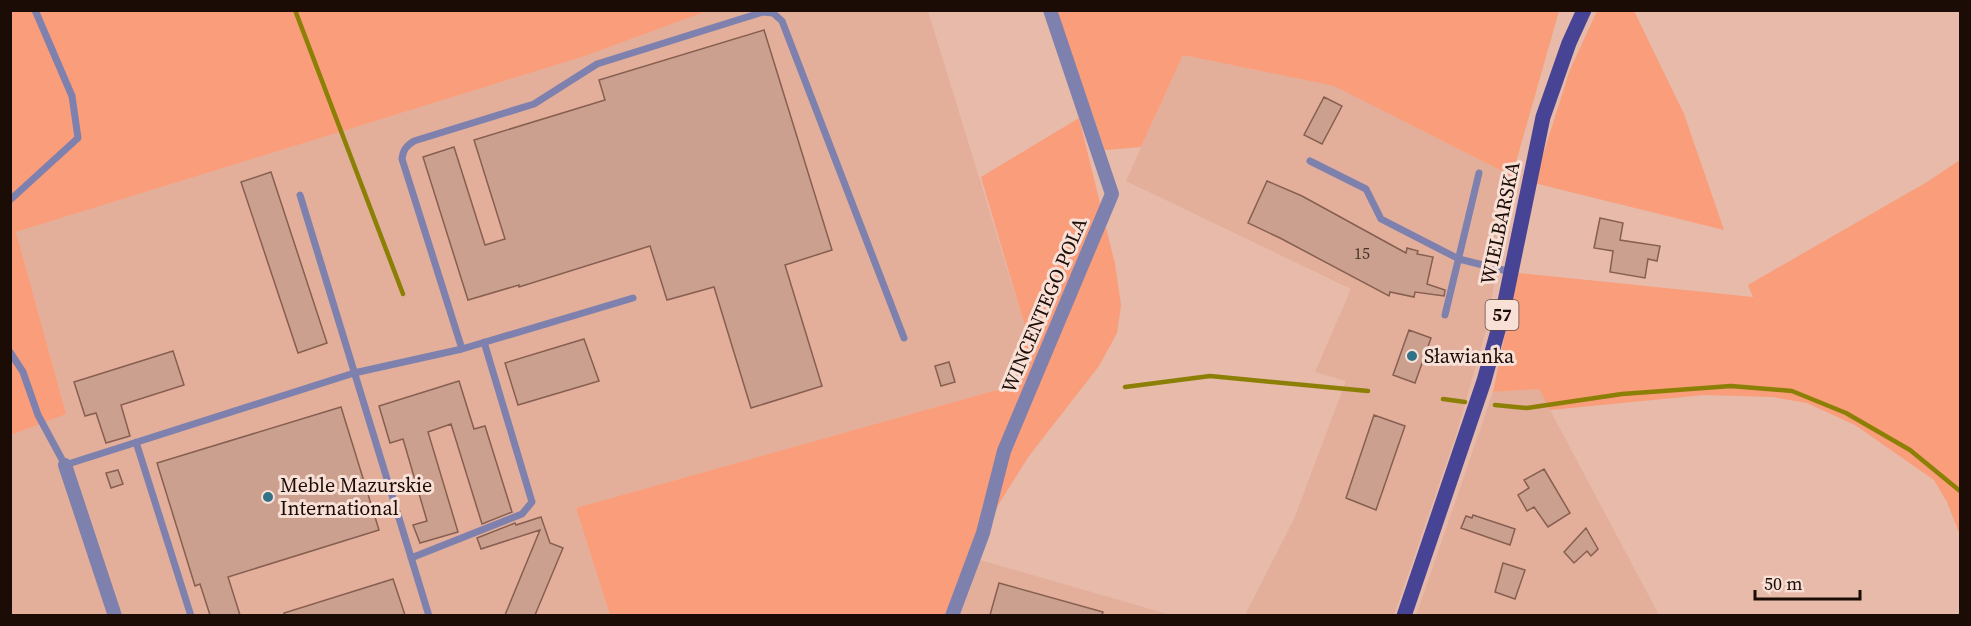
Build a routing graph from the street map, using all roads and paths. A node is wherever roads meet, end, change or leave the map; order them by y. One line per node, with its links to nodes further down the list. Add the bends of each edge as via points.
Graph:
1 (35, 10): 7 (lane, via 72,96 78,138)
2 (1050, 10): 23 (street, WINCENTEGO POLA, via 1112,194 1004,451 983,533)
3 (1584, 10): 9 (main road, WIELBARSKA / 57, via 1543,117)
4 (1310, 161): 8 (lane, via 1366,189 1381,219)
5 (1479, 173): 8 (lane)
6 (300, 195): 16 (lane)
7 (10, 200)
8 (1459, 259): 9 (lane); 11 (lane)
9 (1511, 272): 24 (main road, WIELBARSKA / 57, via 1480,391)
10 (633, 298): 13 (lane)
11 (1445, 315)
12 (904, 338): 14 (lane, via 782,21 773,13 762,12 597,64 534,104 407,145 402,159)
13 (483, 342): 14 (lane); 19 (lane, via 532,502 522,514)
14 (462, 349): 16 (lane)
15 (10, 352): 18 (lane)
16 (354, 373): 17 (lane); 19 (lane)
17 (136, 442): 18 (lane); 21 (lane)
18 (65, 465): 20 (street)
19 (411, 558): 22 (lane)
20 (115, 615)
21 (191, 615)
22 (429, 615)
23 (952, 615)
24 (1404, 615)

